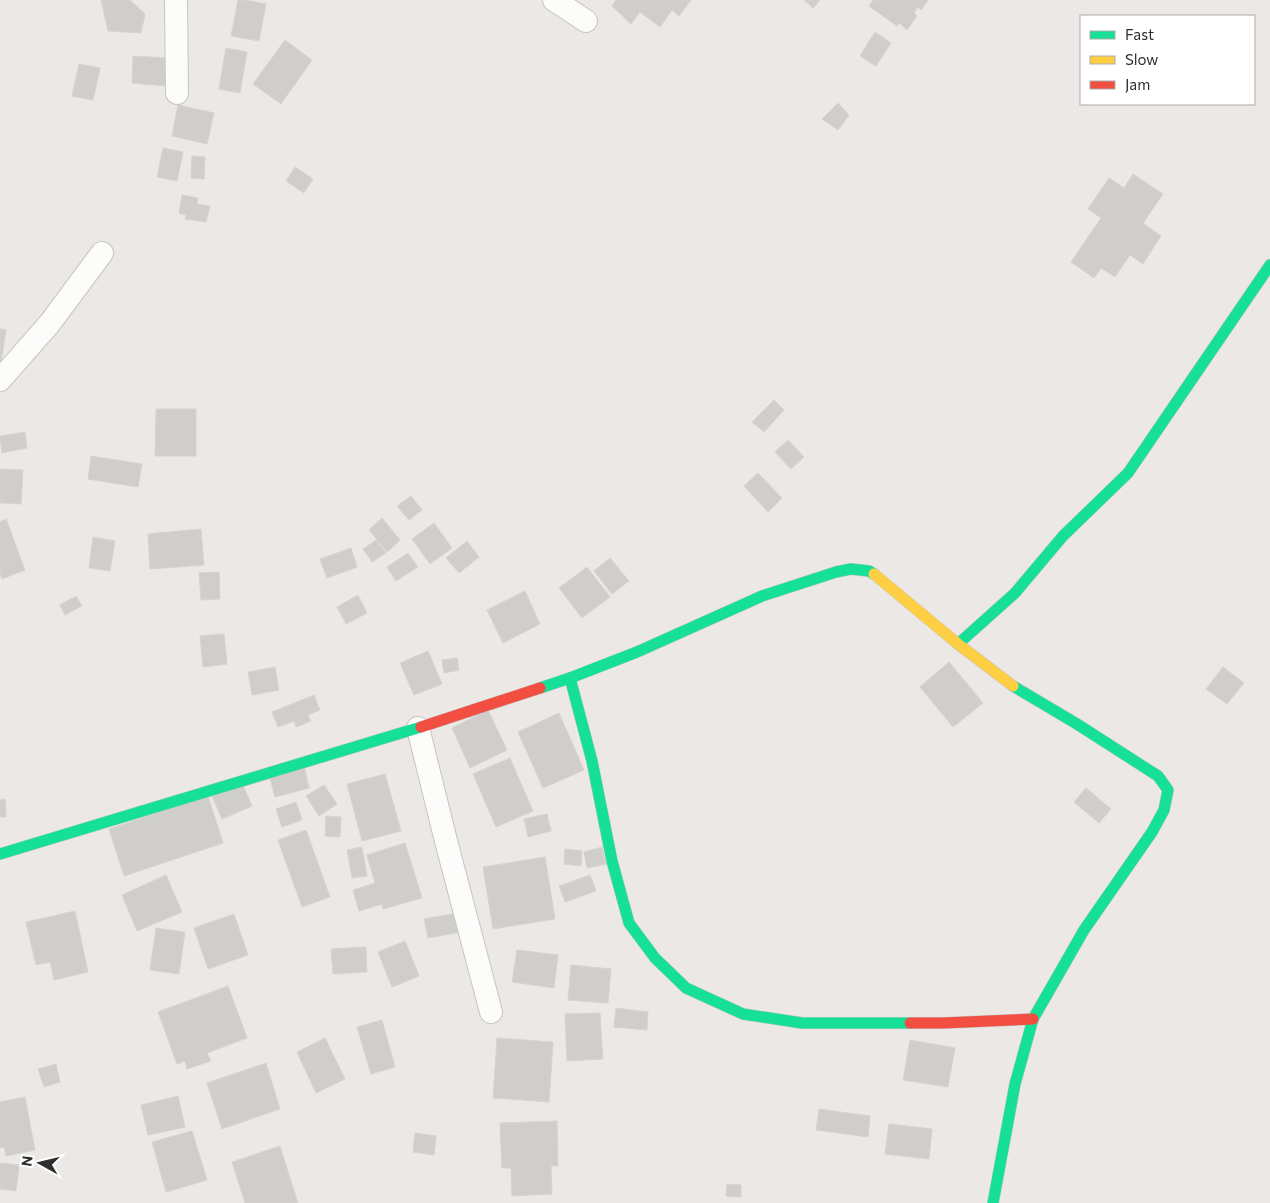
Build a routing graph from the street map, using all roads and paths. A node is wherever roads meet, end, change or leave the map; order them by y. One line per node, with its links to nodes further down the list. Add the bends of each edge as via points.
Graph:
1 (176, 0): 4 (street)
2 (554, 0): 3 (street)
3 (586, 21)
4 (178, 93)
5 (102, 253): 7 (street, via 50,323)
6 (1270, 265): 8 (street, via 1128,473 1062,536 1016,593)
7 (0, 380)
8 (958, 644): 9 (street, via 878,576 869,571 851,569 762,596); 13 (street, via 1010,683 1158,776 1168,790 1164,810 1152,832 1084,930)
9 (570, 678): 10 (street); 13 (street, via 602,802 612,861 628,923 655,958 686,988 743,1014 802,1023 943,1024)
10 (418, 728): 11 (street); 12 (street)
11 (0, 854)
12 (491, 1012)
13 (1033, 1019): 14 (street, via 1015,1084)
14 (993, 1203)

